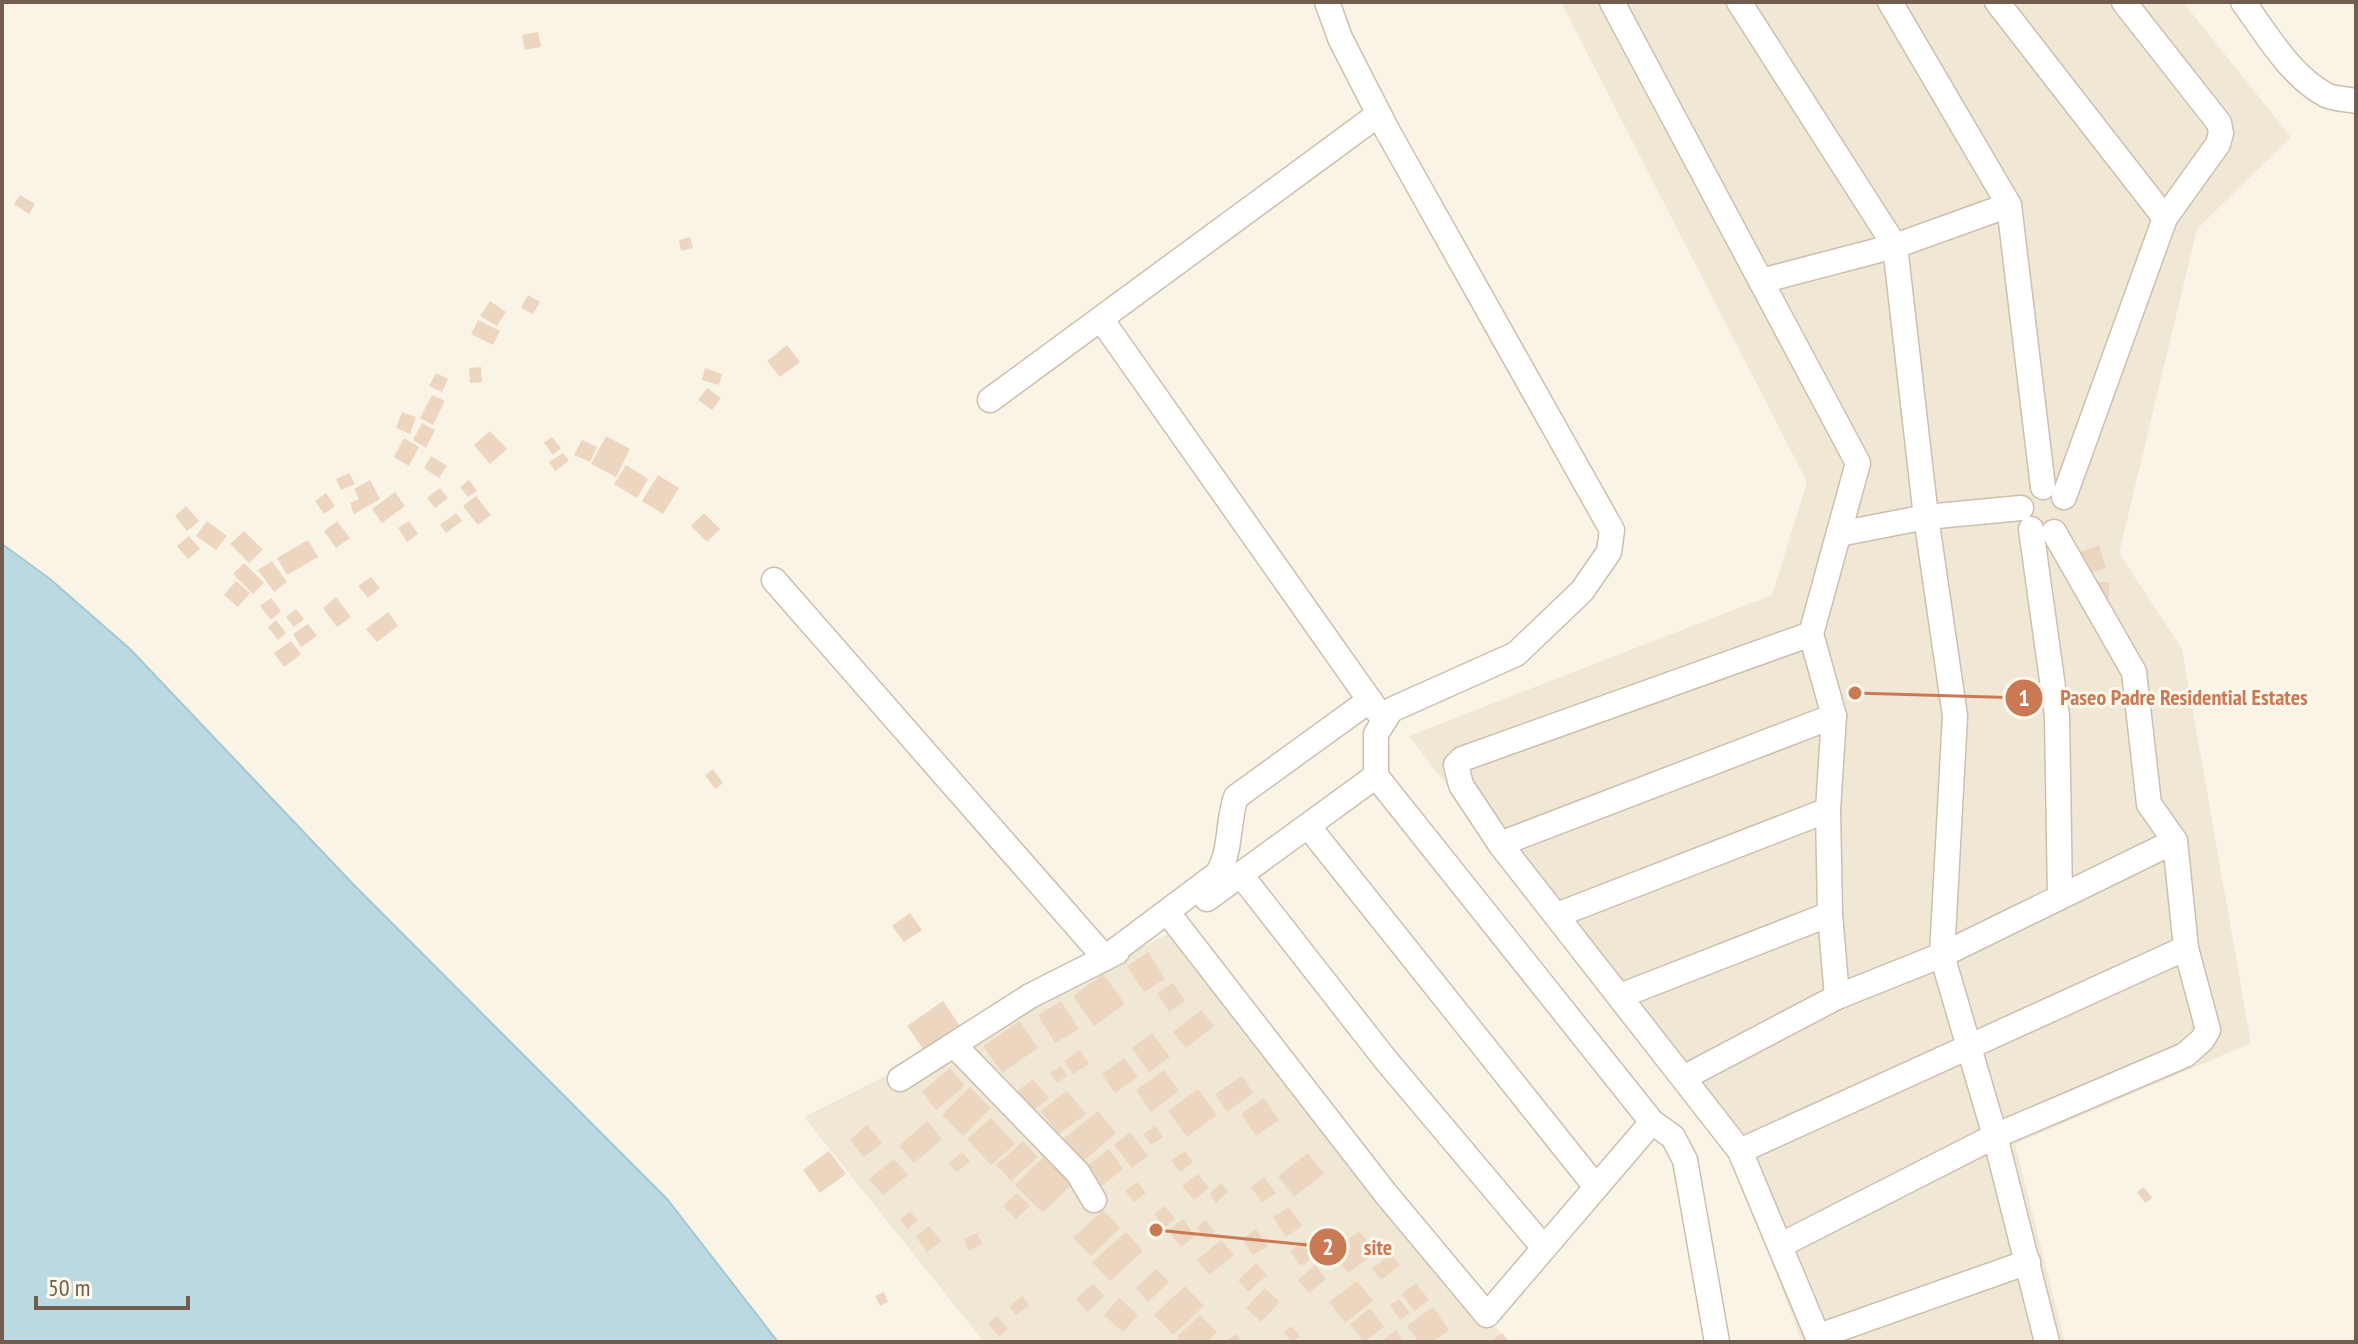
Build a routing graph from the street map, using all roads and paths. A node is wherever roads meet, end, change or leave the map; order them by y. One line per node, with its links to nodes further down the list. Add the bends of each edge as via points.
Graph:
1 (1327, 2): 9 (street)
2 (1612, 2): 13 (street)
3 (1739, 2): 12 (street)
4 (1890, 2): 10 (street)
5 (1997, 2): 11 (street)
6 (2124, 2): 11 (street, via 2219,123 2221,133)
7 (2243, 2): 8 (street, via 2308,81 2327,96)
8 (2356, 101)
9 (1379, 114): 14 (street); 24 (street, via 1612,530 1609,552 1582,591 1516,654 1391,710)
10 (2009, 205): 12 (street); 16 (street)
11 (2165, 218): 16 (street)
12 (1895, 246): 13 (street); 17 (street)
13 (1761, 281): 19 (street, via 1858,463)
14 (1101, 319): 15 (street); 22 (street)
15 (990, 400)
16 (2054, 492): 18 (street, via 2028,494); 18 (street, via 2068,504 2066,520)
17 (1926, 517): 18 (street); 19 (street); 36 (street, via 1955,716)
18 (2035, 523): 28 (street, via 2134,672 2149,804); 31 (street, via 2057,716)
19 (1839, 534): 21 (street)
20 (774, 580): 37 (street)
21 (1811, 634): 23 (street); 29 (street, via 1462,759 1456,776)
22 (1370, 700): 24 (street); 37 (street, via 1236,797 1226,861 1217,874)
23 (1834, 716): 26 (street); 29 (street)
24 (1384, 721): 25 (street, via 1376,734)
25 (1376, 776): 27 (street); 44 (street)
26 (1828, 810): 32 (street); 33 (street)
27 (1308, 826): 30 (street); 47 (street)
28 (2175, 841): 31 (street); 35 (street)
29 (1500, 844): 33 (street)
30 (1241, 875): 34 (street); 50 (street, via 1385,1059)
31 (2060, 897): 36 (street)
32 (1830, 914): 38 (street); 39 (street)
33 (1557, 915): 38 (street)
34 (1175, 922): 37 (street); 50 (street, via 1487,1315)
35 (2186, 948): 41 (street); 45 (street, via 2208,1030 2202,1040 2185,1055)
36 (1942, 955): 39 (street); 41 (street)
37 (1105, 958): 40 (street, via 1030,996)
38 (1620, 996): 42 (street)
39 (1837, 997): 42 (street)
40 (954, 1045): 43 (street); 48 (street, via 1078,1173)
41 (1968, 1049): 45 (street); 46 (street)
42 (1685, 1077): 46 (street)
43 (900, 1079)
44 (1652, 1122): 47 (street); 53 (street, via 1673,1137 1685,1160)
45 (1995, 1136): 49 (street); 51 (street)
46 (1740, 1151): 49 (street)
47 (1596, 1187): 50 (street)
48 (1094, 1200)
49 (1781, 1245): 52 (street)
50 (1544, 1248)
51 (2028, 1262): 52 (street); 54 (street)
52 (1820, 1339)
53 (1717, 1342)
54 (2047, 1342)

